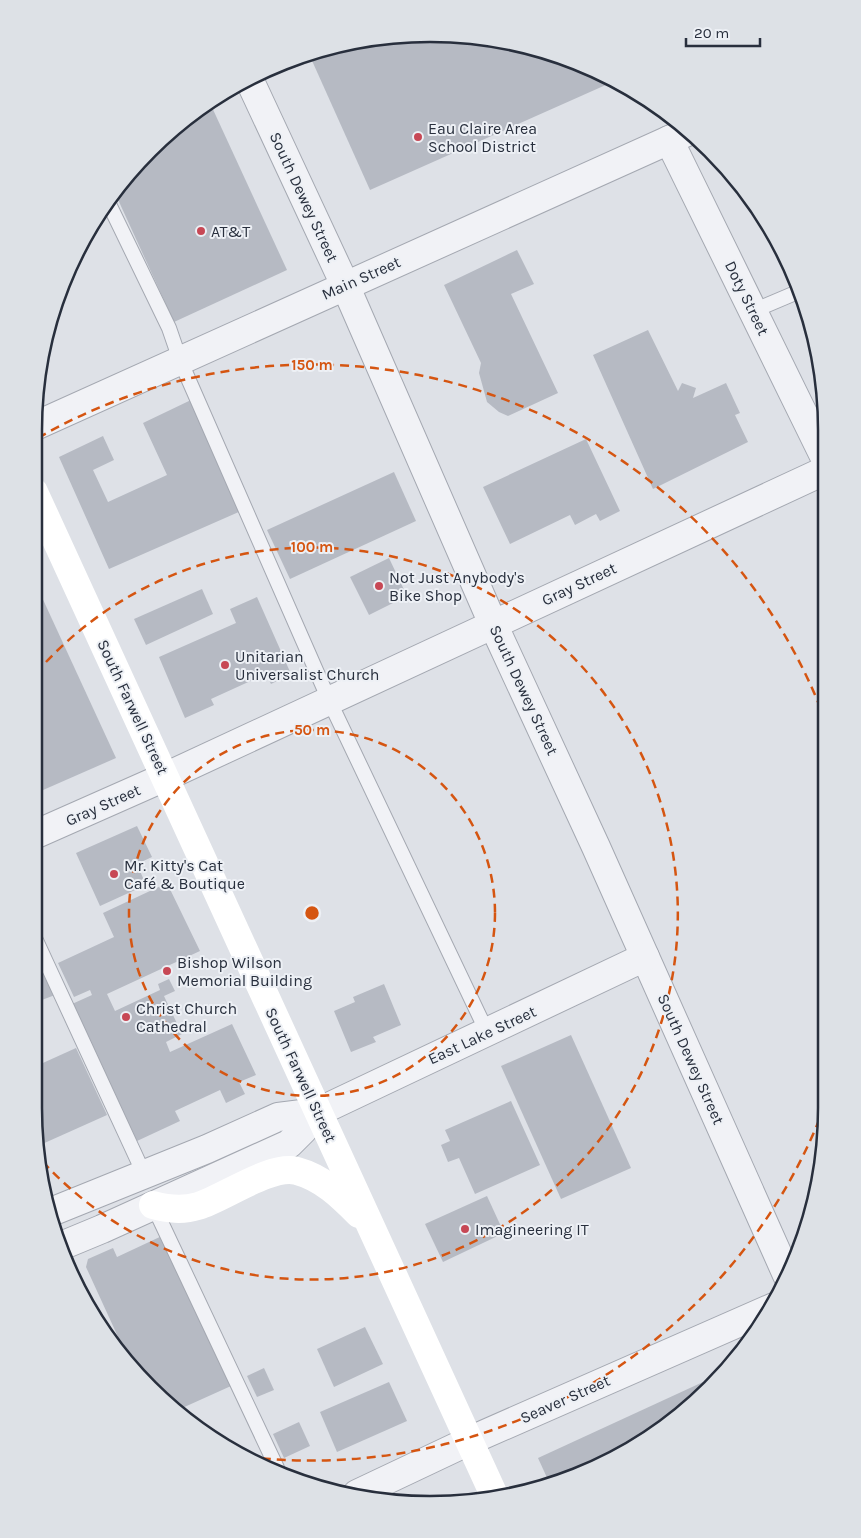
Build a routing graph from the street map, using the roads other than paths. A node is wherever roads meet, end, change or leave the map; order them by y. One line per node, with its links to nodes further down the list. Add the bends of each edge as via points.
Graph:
1 (252, 86): 4 (street, South Dewey Street)
2 (678, 136): 4 (street, Main Street); 6 (street, Doty Street)
3 (112, 210): 7 (lane)
4 (345, 285): 7 (street, Main Street); 12 (street, South Dewey Street)
5 (793, 293): 6 (lane)
6 (753, 311): 9 (street, Doty Street)
7 (180, 360): 8 (street, Main Street); 13 (lane)
8 (42, 422)
9 (818, 444)
10 (818, 473): 12 (street, Gray Street)
11 (42, 509): 14 (main road, South Farwell Street)
12 (493, 624): 13 (street, Gray Street); 17 (street, South Dewey Street)
13 (329, 700): 14 (street, Gray Street); 18 (lane)
14 (165, 777): 15 (street, Gray Street); 19 (main road, South Farwell Street)
15 (42, 831)
16 (42, 953): 20 (lane)
17 (646, 958): 18 (street, East Lake Street); 25 (street, South Dewey Street)
18 (487, 1032): 19 (street, East Lake Street)
19 (318, 1112): 20 (street, East Lake Street, via 278,1117); 21 (street, East Lake Street, via 289,1144); 23 (main road, South Farwell Street)
20 (144, 1174): 22 (street, East Lake Street)
21 (152, 1205): 23 (main road, via 168,1209 198,1206 269,1174 295,1170 324,1183); 24 (street, East Lake Street); 28 (lane)
22 (57, 1210)
23 (370, 1224): 27 (main road, South Farwell Street)
24 (67, 1243)
25 (784, 1267)
26 (759, 1313): 27 (street, Seaver Street)
27 (469, 1441): 29 (street, Seaver Street); 30 (main road, South Farwell Street)
28 (274, 1462)
29 (366, 1490)
30 (492, 1490)

